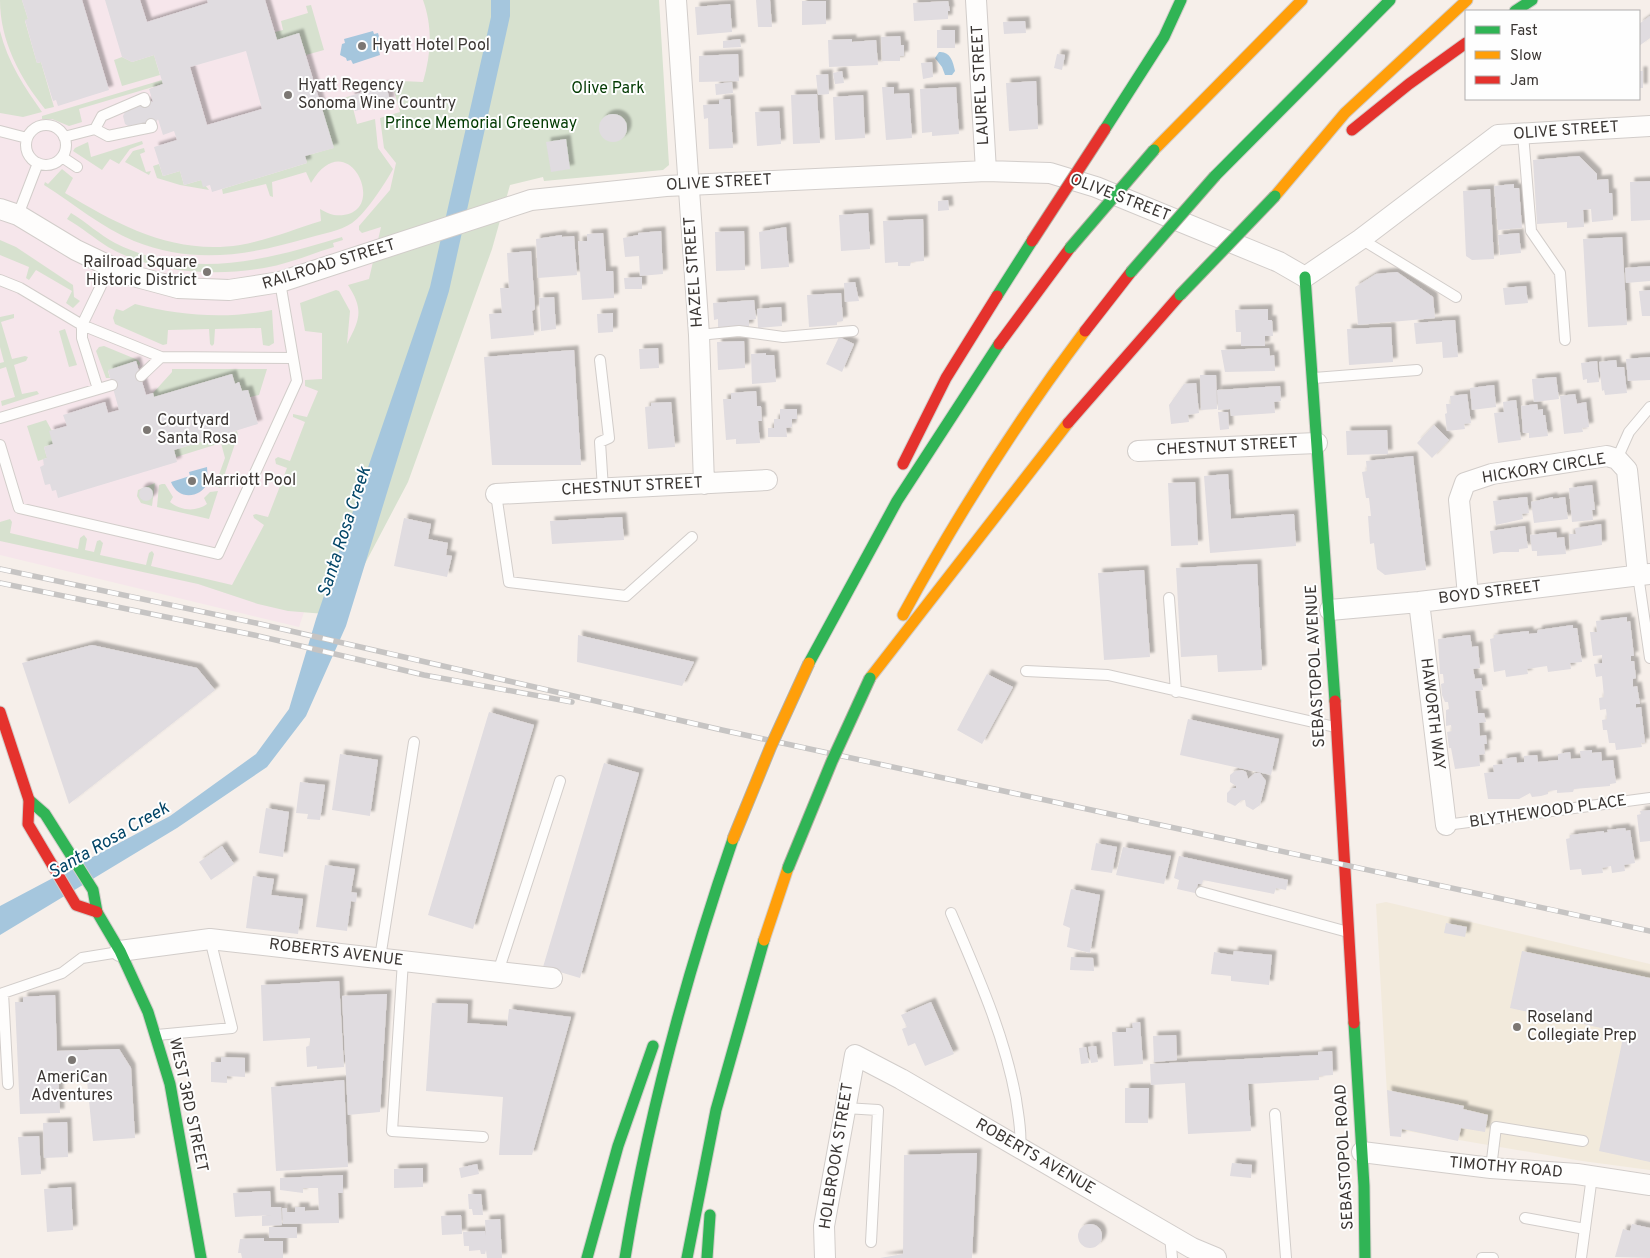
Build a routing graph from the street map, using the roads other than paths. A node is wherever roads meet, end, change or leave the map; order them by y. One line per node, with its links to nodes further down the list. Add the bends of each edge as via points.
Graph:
1 (676, 0): 22 (street, HAZEL STREET)
2 (976, 0): 21 (street, LAUREL STREET)
3 (1181, 0): 55 (main road, bridge, via 1164,37 973,334 919,425)
4 (1302, 0): 55 (main road, bridge, via 1154,150 1070,248 980,369 910,477)
5 (1390, 0): 63 (main road, bridge, via 1215,176 1130,272 1044,384 995,457 927,570)
6 (1468, 0): 23 (main road, via 1345,113)
7 (1532, 0): 8 (main road)
8 (1517, 10)
9 (1465, 44): 23 (main road, via 1340,139)
10 (145, 102): 13 (lane, via 144,98 102,116)
11 (151, 124): 13 (lane, via 152,127 108,136)
12 (1650, 126): 15 (street, OLIVE STREET)
13 (95, 130): 16 (lane)
14 (0, 131): 17 (lane)
15 (1523, 134): 26 (street, OLIVE STREET, via 1498,135); 35 (lane, via 1531,231 1560,273)
16 (64, 137): 17 (lane, via 56,128 45,125 34,129); 18 (lane, via 66,147)
17 (27, 138): 19 (lane, via 26,150)
18 (62, 157): 19 (lane, via 51,164); 20 (lane)
19 (38, 163): 25 (lane)
20 (77, 167)
21 (986, 171): 22 (street, OLIVE STREET); 28 (street, OLIVE STREET, via 1050,173 1096,187 1279,262)
22 (688, 184): 24 (street, OLIVE STREET, via 531,200); 34 (street, HAZEL STREET)
23 (1275, 196): 63 (main road, bridge, via 1180,295 1058,435)
24 (503, 211): 30 (street, RAILROAD STREET)
25 (9, 212): 27 (street, RAILROAD STREET)
26 (1361, 239): 28 (street, OLIVE STREET); 31 (lane)
27 (110, 268): 30 (street, RAILROAD STREET, via 152,282 203,290 237,289); 32 (lane)
28 (1305, 278): 41 (main road, SEBASTOPOL AVENUE)
29 (0, 280): 32 (lane, via 20,288)
30 (280, 282): 37 (lane)
31 (1456, 297)
32 (82, 325): 36 (lane); 43 (lane, via 82,338)
33 (853, 331): 34 (lane, via 784,337 739,331)
34 (698, 334): 51 (street, HAZEL STREET)
35 (1565, 340)
36 (161, 357): 37 (lane); 40 (lane)
37 (293, 358): 47 (lane, via 297,381 218,554 19,508)
38 (600, 360): 52 (lane, via 609,438 600,442)
39 (1417, 370): 41 (lane)
40 (141, 376)
41 (1313, 378): 46 (main road, SEBASTOPOL AVENUE)
42 (112, 385): 43 (lane)
43 (98, 389): 45 (lane)
44 (1650, 407): 49 (lane, via 1629,432)
45 (0, 418)
46 (1317, 443): 48 (street, CHESTNUT STREET); 60 (main road, SEBASTOPOL AVENUE)
47 (0, 445)
48 (1138, 451)
49 (1617, 459): 56 (street, HICKORY CIRCLE, via 1627,470); 57 (street, HICKORY CIRCLE, via 1607,456 1492,474 1465,483 1458,500)
50 (767, 480): 51 (street, CHESTNUT STREET)
51 (704, 484): 52 (street, CHESTNUT STREET)
52 (603, 489): 53 (street, CHESTNUT STREET)
53 (496, 494): 54 (lane, via 509,582 626,596)
54 (692, 537)
55 (863, 559): 80 (main road, bridge, via 809,663 771,746 733,839)
56 (1644, 574): 57 (street, BOYD STREET); 61 (lane)
57 (1468, 595): 59 (street, BOYD STREET)
58 (1169, 598): 64 (lane)
59 (1419, 602): 60 (street, BOYD STREET); 71 (street, HAWORTH WAY)
60 (1330, 610): 66 (main road, SEBASTOPOL AVENUE)
61 (1650, 658)
62 (1026, 671): 64 (lane, via 1108,675)
63 (870, 678): 90 (main road, bridge, via 788,868 745,998)
64 (1176, 692): 66 (lane)
65 (0, 712): 70 (main road, WEST 3RD STREET)
66 (1336, 727): 75 (main road, SEBASTOPOL AVENUE)
67 (414, 742): 78 (lane)
68 (560, 781): 81 (lane)
69 (1650, 798): 71 (lane, BLYTHEWOOD PLACE)
70 (29, 800): 73 (main road, WEST 3RD STREET, via 45,814 93,890); 73 (main road, WEST 3RD STREET, via 28,824 76,905)
71 (1446, 825)
72 (1201, 892): 75 (lane)
73 (96, 912): 77 (main road, WEST 3RD STREET)
74 (951, 913): 95 (lane, via 992,1010 1009,1062 1022,1134)
75 (1349, 932): 87 (main road, SEBASTOPOL AVENUE)
76 (210, 939): 77 (street, ROBERTS AVENUE); 78 (street, ROBERTS AVENUE); 85 (lane, via 232,1028)
77 (120, 951): 83 (lane, via 82,958 62,973); 85 (main road, WEST 3RD STREET)
78 (380, 958): 79 (street, ROBERTS AVENUE)
79 (403, 961): 81 (street, ROBERTS AVENUE); 93 (lane, via 392,1131)
80 (692, 961): 84 (main road); 106 (main road, via 656,1096)
81 (498, 972): 82 (street, ROBERTS AVENUE)
82 (552, 978)
83 (1, 994): 89 (lane)
84 (666, 1019)
85 (157, 1035): 104 (main road, WEST 3RD STREET, via 170,1084)
86 (658, 1036): 105 (main road, via 618,1146)
87 (1356, 1054): 96 (main road, SEBASTOPOL ROAD)
88 (855, 1055): 91 (street, HOLBROOK STREET); 95 (street, ROBERTS AVENUE)
89 (8, 1084)
90 (718, 1100): 107 (main road); 108 (main road)
91 (845, 1108): 103 (lane, via 878,1110); 109 (street, HOLBROOK STREET, via 824,1226)
92 (1274, 1114): 112 (lane)
93 (483, 1137)
94 (1583, 1141): 97 (lane, via 1496,1127)
95 (1020, 1148): 102 (street, ROBERTS AVENUE)
96 (1362, 1152): 97 (street, TIMOTHY ROAD); 113 (main road, SEBASTOPOL ROAD)
97 (1491, 1168): 98 (street, TIMOTHY ROAD)
98 (1592, 1176): 99 (street, TIMOTHY ROAD); 101 (lane)
99 (1650, 1185)
100 (1525, 1218): 101 (lane)
101 (1585, 1229): 116 (lane)
102 (1170, 1235): 110 (lane); 111 (street, ROBERTS AVENUE)
103 (872, 1242)
104 (201, 1258)
105 (587, 1258)
106 (625, 1258)
107 (687, 1258)
108 (707, 1258)
109 (825, 1258)
110 (1172, 1258)
111 (1216, 1258)
112 (1286, 1258)
113 (1365, 1258)
114 (1482, 1258): 115 (lane)
115 (1493, 1258)
116 (1581, 1258)

